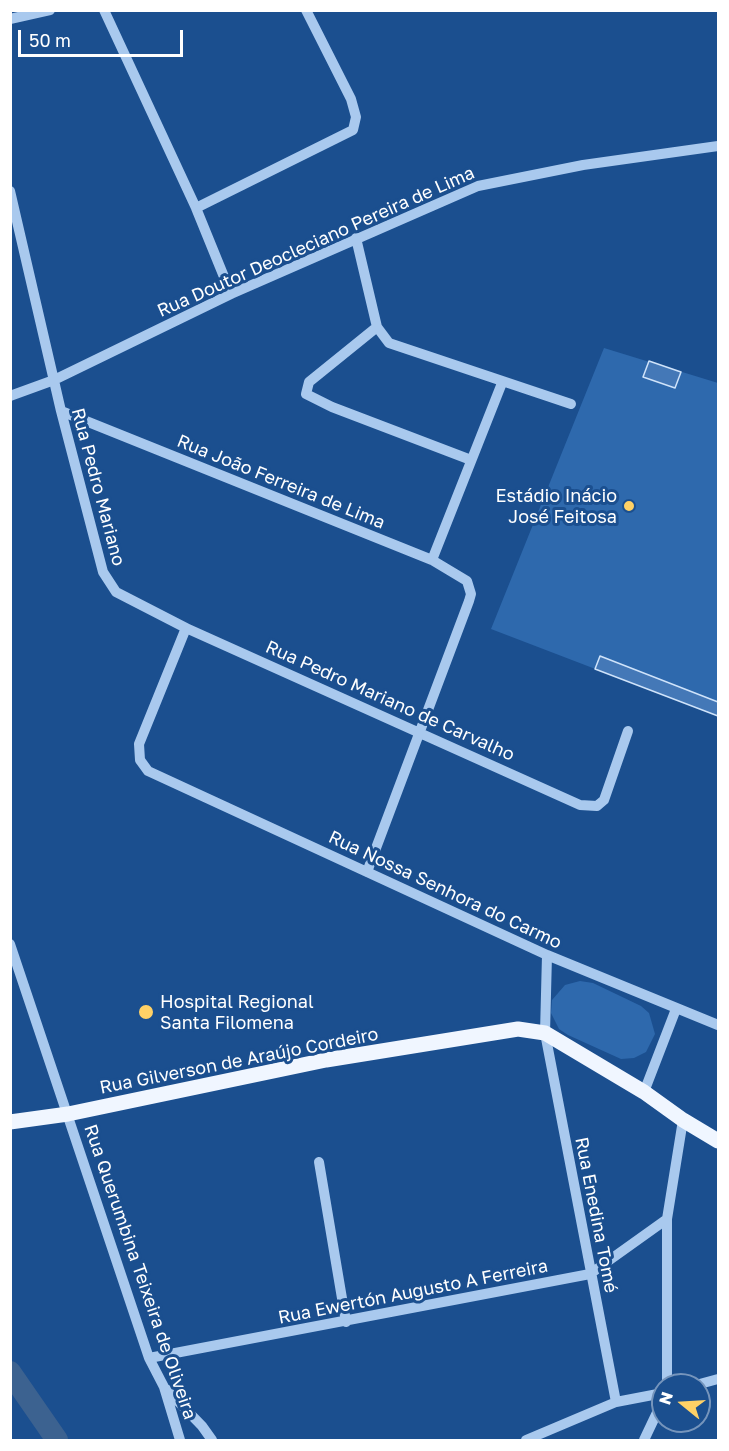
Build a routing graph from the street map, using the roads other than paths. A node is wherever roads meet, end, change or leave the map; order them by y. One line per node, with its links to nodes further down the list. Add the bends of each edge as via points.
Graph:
1 (50, 10): 4 (street)
2 (104, 10): 7 (street)
3 (306, 10): 7 (street, via 351,99 356,117 353,129)
4 (10, 19)
5 (718, 146): 8 (street, Rua Doutor Deocleciano Pereira de Lima, via 584,165 478,186)
6 (10, 191): 11 (street, Rua Pedro Mariano)
7 (196, 208): 9 (street)
8 (356, 238): 9 (street, Rua Doutor Deocleciano Pereira de Lima); 10 (street)
9 (231, 294): 11 (street, Rua Doutor Deocleciano Pereira de Lima)
10 (377, 327): 12 (street, via 384,339 395,346); 16 (street, via 309,382 306,394)
11 (54, 380): 13 (street, Rua Doutor Deocleciano Pereira de Lima); 15 (street, Rua Pedro Mariano)
12 (502, 383): 14 (street); 16 (street)
13 (10, 396)
14 (571, 404)
15 (61, 411): 17 (street, Rua João Ferreira de Lima); 18 (street, Rua Pedro Mariano, via 106,581 126,599)
16 (471, 460): 17 (street)
17 (432, 560): 20 (street, Rua João Ferreira de Lima, via 463,577 470,587 470,601)
18 (186, 628): 20 (street, Rua Pedro Mariano de Carvalho); 21 (street, Rua Nossa Senhora do Carmo, via 139,744 143,765 161,778)
19 (628, 731): 20 (street, Rua Pedro Mariano de Carvalho, via 604,800 597,806 580,805)
20 (421, 732): 21 (street)
21 (367, 872): 23 (street, Rua Nossa Senhora do Carmo)
22 (10, 944): 28 (street, Rua Querumbina Teixeira de Oliveira)
23 (547, 955): 24 (street, Rua Nossa Senhora do Carmo); 26 (street, Rua Enedina Tomé)
24 (676, 1009): 25 (street, Rua Nossa Senhora do Carmo); 27 (street)
25 (718, 1025)
26 (545, 1033): 27 (main road); 28 (main road, Rua Gilverson de Araújo Cordeiro, via 518,1029 326,1060); 34 (street, Rua Enedina Tomé)
27 (645, 1092): 29 (main road)
28 (68, 1114): 30 (main road, Rua Gilverson de Araújo Cordeiro); 36 (street, Rua Querumbina Teixeira de Oliveira)
29 (683, 1120): 31 (main road); 33 (street)
30 (10, 1122)
31 (718, 1141)
32 (319, 1162): 35 (street)
33 (667, 1218): 34 (street, Rua Ewertón Augusto A Ferreira); 37 (street)
34 (590, 1274): 35 (street, Rua Ewertón Augusto A Ferreira); 40 (street, Rua Enedina Tomé)
35 (346, 1322): 36 (street, Rua Ewertón Augusto A Ferreira)
36 (149, 1358): 38 (street, Rua Querumbina Teixeira de Oliveira)
37 (667, 1373)
38 (164, 1387): 42 (street, Rua Querumbina Teixeira de Oliveira); 43 (street)
39 (651, 1395): 40 (street)
40 (616, 1402): 44 (street)
41 (651, 1425): 45 (street)
42 (180, 1440)
43 (212, 1440)
44 (526, 1440)
45 (644, 1440)

